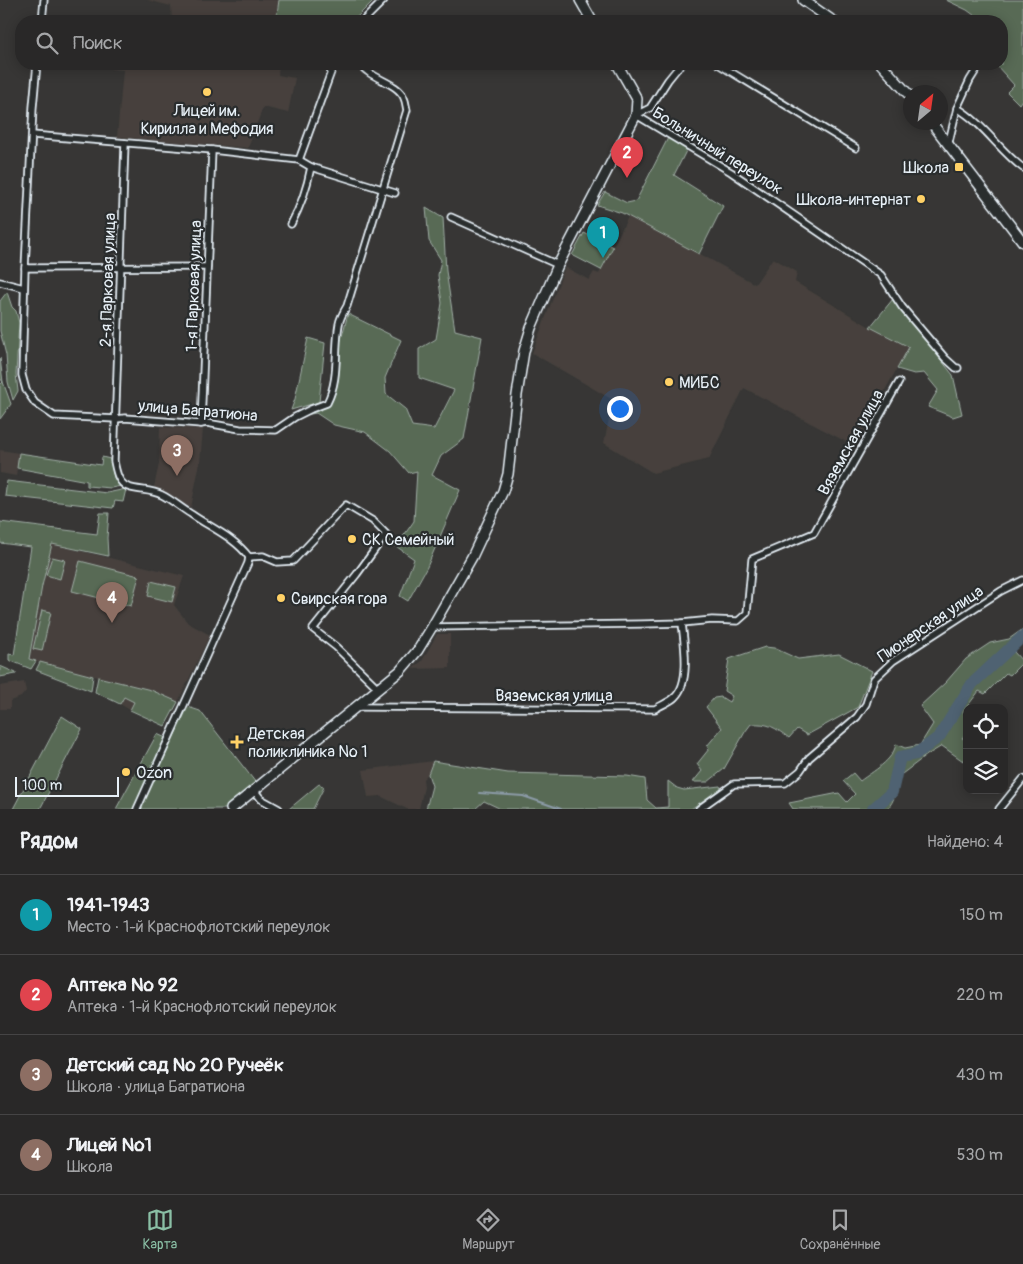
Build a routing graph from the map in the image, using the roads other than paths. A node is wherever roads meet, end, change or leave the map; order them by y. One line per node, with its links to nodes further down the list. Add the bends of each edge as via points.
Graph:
1 (44, 0): 5 (street)
2 (384, 0): 6 (street)
3 (580, 0): 7 (street)
4 (803, 0): 8 (street)
5 (43, 15)
6 (369, 15)
7 (589, 15)
8 (824, 15)
9 (37, 70): 21 (street)
10 (332, 70): 26 (street)
11 (363, 70): 29 (street, улица Багратиона, via 396,88 404,97 407,110)
12 (620, 70): 19 (street, via 637,99)
13 (676, 70): 19 (street, via 650,108)
14 (728, 70): 24 (street)
15 (886, 70): 17 (street)
16 (976, 70): 18 (street)
17 (903, 88)
18 (957, 108): 23 (street); 28 (street, via 970,116)
19 (636, 115): 34 (street); 40 (street, Больничный переулок, via 731,172 881,275 914,322)
20 (936, 130): 23 (street)
21 (32, 135): 22 (street); 37 (street)
22 (125, 142): 25 (street); 35 (street, 2-я Парковая улица)
23 (948, 146): 33 (street)
24 (856, 148)
25 (212, 150): 26 (street); 36 (street, 1-я Парковая улица)
26 (299, 160): 27 (street)
27 (311, 167): 29 (street); 32 (street, via 300,209)
28 (1023, 168)
29 (382, 189): 30 (street); 43 (street, улица Багратиона, via 339,323 336,377 327,403 311,408 276,430)
30 (395, 193)
31 (451, 217): 34 (street)
32 (291, 224)
33 (1023, 242)
34 (558, 265): 47 (street, via 524,351 504,491 472,557)
35 (122, 267): 36 (street); 37 (street); 42 (street, 2-я Парковая улица)
36 (207, 267): 43 (street, 1-я Парковая улица)
37 (25, 268): 39 (street)
38 (0, 282): 39 (street)
39 (24, 288): 42 (street, via 22,375 26,390 35,403 54,416)
40 (958, 368)
41 (899, 382): 46 (street, Вяземская улица, via 814,533 752,560 747,613 738,621)
42 (116, 419): 43 (street, улица Багратиона); 44 (street, улица Багратиона, via 114,462 120,480 128,487 150,490 166,497 229,538)
43 (201, 424)
44 (249, 557): 48 (street, via 293,561 346,505 373,521 386,534 313,629); 52 (street)
45 (1023, 580): 55 (street, Пионерская улица, via 893,661 874,679 866,704 857,717 785,783 734,784)
46 (682, 623): 47 (street, Вяземская улица); 49 (street, Вяземская улица, via 686,662 682,682 676,696 655,709)
47 (432, 627): 48 (street, via 418,650)
48 (379, 689): 49 (street)
49 (354, 708): 51 (street)
50 (1023, 778): 56 (street)
51 (254, 790): 53 (street); 54 (street, via 261,799)
52 (137, 809)
53 (231, 809)
54 (279, 809)
55 (699, 809)
56 (999, 809)

